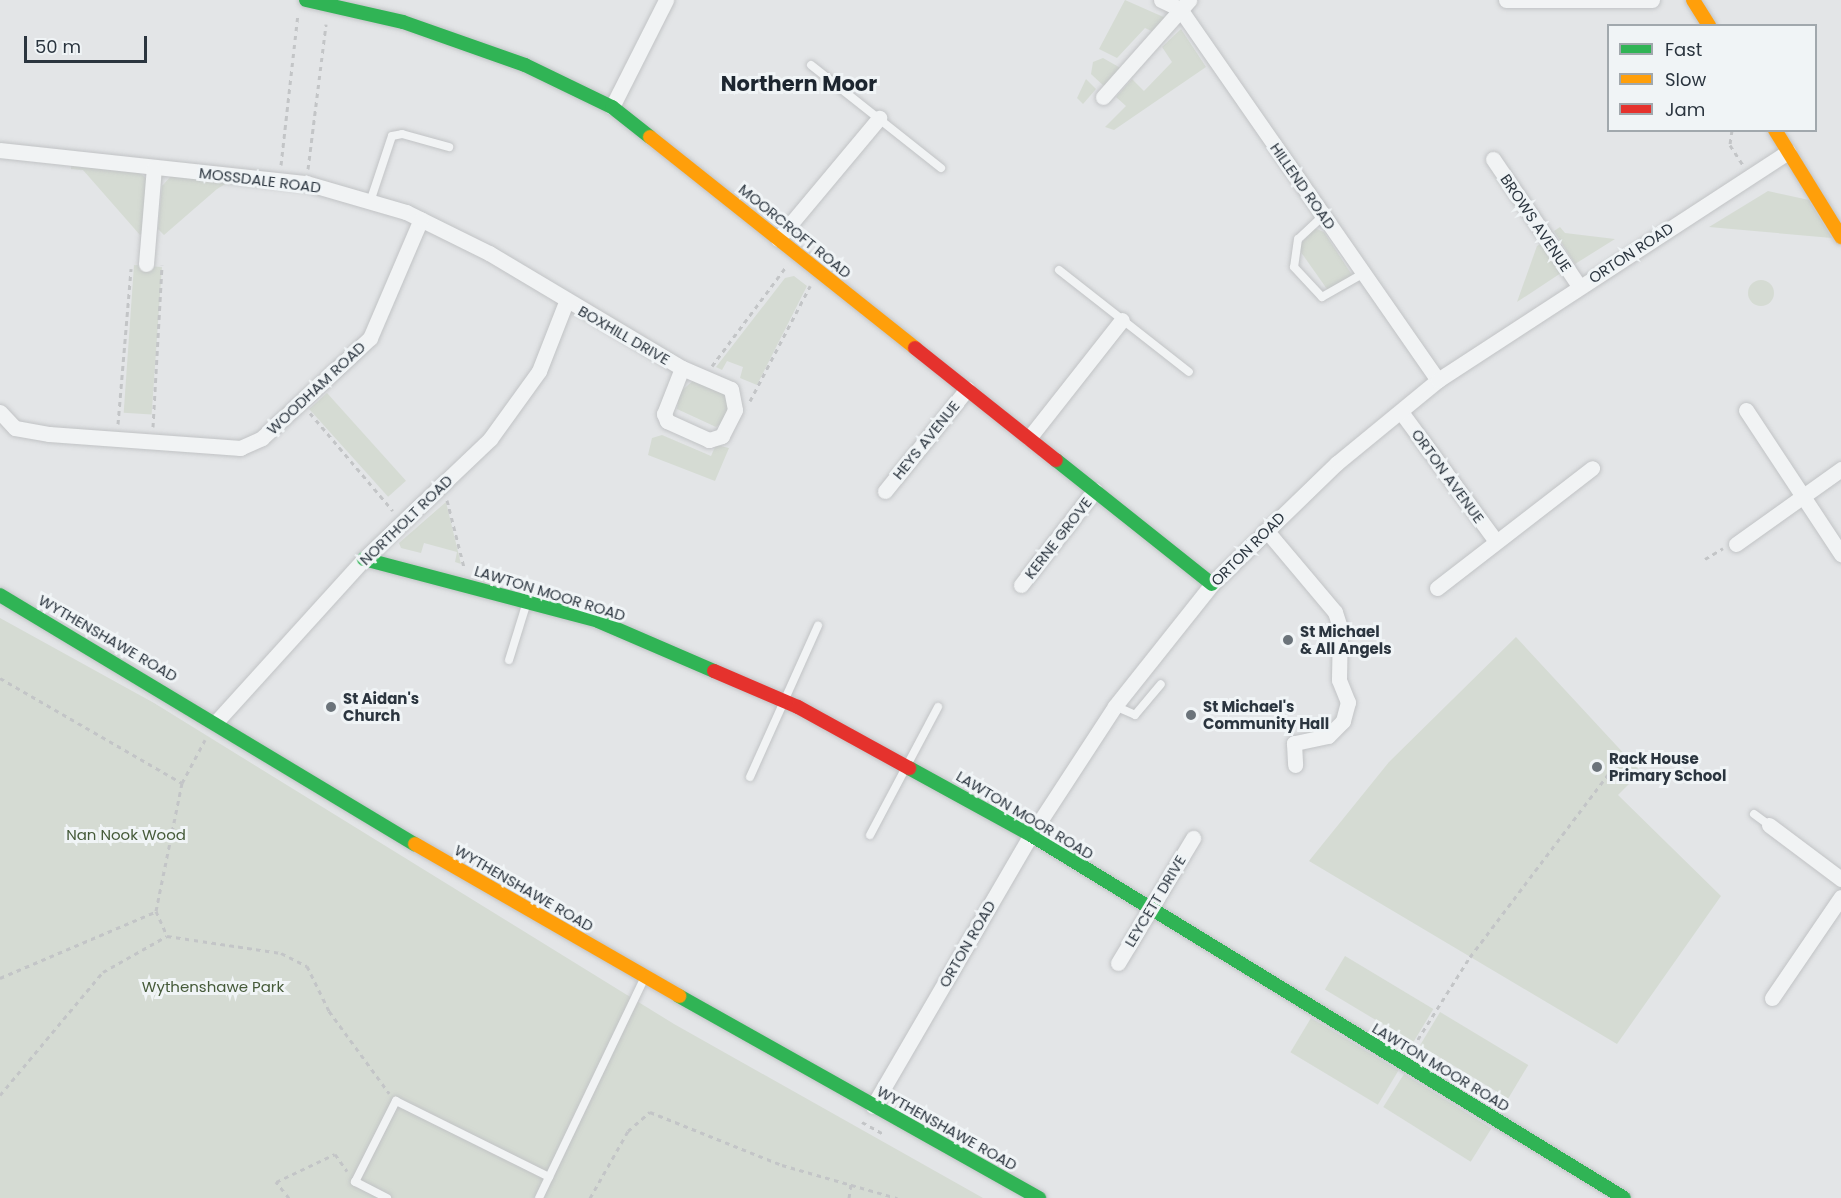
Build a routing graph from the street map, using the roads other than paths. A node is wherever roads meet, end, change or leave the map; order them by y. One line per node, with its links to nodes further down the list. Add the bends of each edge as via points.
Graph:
1 (666, 0): 11 (street)
2 (1161, 0): 6 (street, HILLEND ROAD)
3 (1506, 0): 4 (street)
4 (1653, 0)
5 (1693, 0): 8 (street)
6 (1185, 4): 10 (street); 21 (street, HILLEND ROAD)
7 (302, 6): 11 (street, MOORCROFT ROAD, via 329,4 403,22 525,65)
8 (1708, 24)
9 (811, 65): 12 (lane)
10 (1103, 97)
11 (612, 107): 24 (street, MOORCROFT ROAD)
12 (879, 118): 19 (lane); 24 (street)
13 (1775, 132): 16 (street)
14 (449, 147): 20 (lane, via 402,134 392,136)
15 (0, 150): 18 (street, MOSSDALE ROAD)
16 (1788, 152): 23 (street); 28 (street, ORTON ROAD)
17 (1493, 159): 28 (street, BROWS AVENUE)
18 (154, 168): 20 (street, MOSSDALE ROAD, via 279,179); 25 (street)
19 (941, 168)
20 (370, 199): 22 (street, MOSSDALE ROAD)
21 (1324, 215): 27 (street, HILLEND ROAD); 27 (lane, via 1298,239 1294,267 1322,297)
22 (421, 219): 29 (street, MOSSDALE ROAD); 36 (street, WOODHAM ROAD, via 370,338 262,438 240,448 15,428)
23 (1839, 230)
24 (778, 239): 34 (street, MOORCROFT ROAD)
25 (146, 264)
26 (1059, 270): 30 (lane)
27 (1364, 273): 33 (street, HILLEND ROAD)
28 (1579, 286): 33 (street, ORTON ROAD)
29 (566, 302): 31 (street, BOXHILL DRIVE); 48 (street, NORTHOLT ROAD, via 526,393 440,488)
30 (1122, 320): 32 (lane); 38 (street)
31 (682, 368): 31 (street, BOXHILL DRIVE, via 664,414 667,421 709,440 722,436 735,410 731,389)
32 (1189, 372)
33 (1438, 380): 37 (street, ORTON ROAD)
34 (967, 389): 38 (street, MOORCROFT ROAD); 42 (street, HEYS AVENUE)
35 (1746, 410): 43 (street)
36 (0, 412)
37 (1401, 412): 44 (street, ORTON ROAD); 45 (street, ORTON AVENUE)
38 (1029, 438): 41 (street, MOORCROFT ROAD)
39 (1592, 468): 45 (street)
40 (1841, 468): 43 (street)
41 (1095, 490): 49 (street, MOORCROFT ROAD); 50 (street, KERNE GROVE)
42 (885, 491)
43 (1802, 496): 46 (street); 47 (street)
44 (1266, 530): 49 (street, ORTON ROAD); 62 (street, via 1335,612 1340,627 1339,680 1348,702 1343,722 1328,736 1294,743)
45 (1496, 540): 51 (street)
46 (1736, 544)
47 (1841, 554)
48 (364, 559): 53 (street, LAWTON MOOR ROAD); 60 (street, NORTHOLT ROAD)
49 (1212, 584): 58 (street, ORTON ROAD)
50 (1021, 585)
51 (1437, 588)
52 (0, 595): 60 (street, WYTHENSHAWE ROAD)
53 (527, 601): 55 (lane); 57 (street, LAWTON MOOR ROAD, via 598,621)
54 (818, 626): 57 (lane)
55 (509, 660)
56 (1161, 684): 58 (lane, via 1135,715)
57 (784, 701): 61 (street, LAWTON MOOR ROAD); 63 (lane)
58 (1116, 706): 67 (street, ORTON ROAD)
59 (938, 707): 61 (lane)
60 (213, 726): 73 (street, WYTHENSHAWE ROAD, via 530,913)
61 (906, 765): 66 (lane); 67 (street, LAWTON MOOR ROAD)
62 (1295, 765)
63 (750, 777)
64 (1754, 814): 65 (lane)
65 (1768, 825): 69 (street)
66 (870, 835)
67 (1031, 835): 71 (street, LAWTON MOOR ROAD); 75 (street, ORTON ROAD)
68 (1193, 837): 71 (street, LEYCETT DRIVE)
69 (1841, 879)
70 (1841, 897): 74 (street)
71 (1150, 911): 72 (street, LEYCETT DRIVE); 80 (street, LAWTON MOOR ROAD)
72 (1118, 963)
73 (645, 976): 75 (street, WYTHENSHAWE ROAD); 76 (lane)
74 (1772, 998)
75 (873, 1106): 79 (street, WYTHENSHAWE ROAD)
76 (549, 1177): 77 (lane, via 396,1101 355,1182); 78 (lane)
77 (387, 1198)
78 (539, 1198)
79 (1039, 1198)
80 (1624, 1198)

